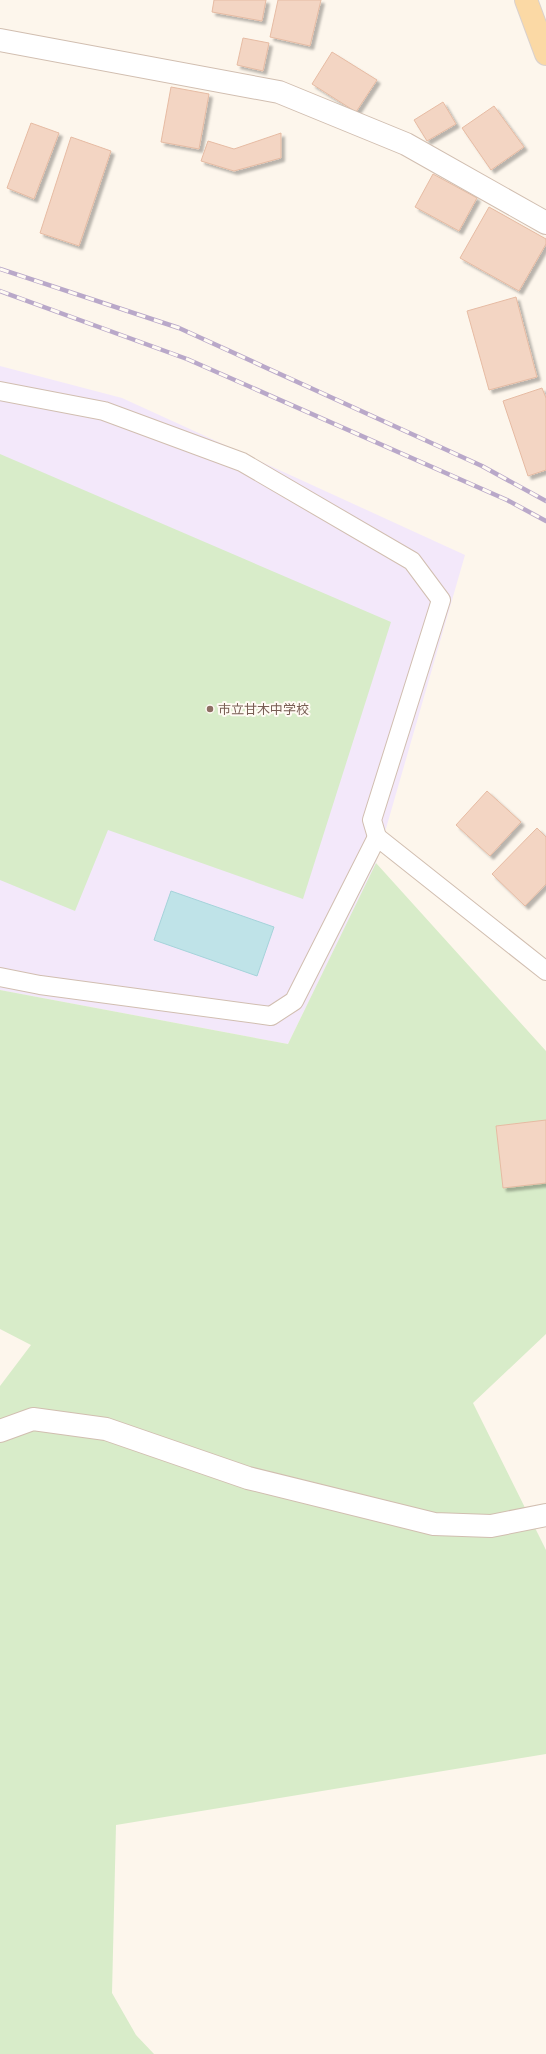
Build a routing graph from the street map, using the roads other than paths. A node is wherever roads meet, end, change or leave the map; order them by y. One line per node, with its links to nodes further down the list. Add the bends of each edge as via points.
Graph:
1 (522, 0): 4 (main road)
2 (526, 0): 4 (main road)
3 (0, 40): 5 (street, via 279,92 406,144)
4 (546, 53)
5 (546, 223)
6 (0, 391): 7 (lane, via 104,411 242,462 412,561 441,600 372,820)
7 (378, 837): 8 (lane); 9 (lane, via 294,1001 271,1016 40,985)
8 (546, 971)
9 (0, 976)
10 (0, 1431): 11 (street, via 33,1419 106,1429 248,1478 434,1524 491,1526)
11 (546, 1515)

